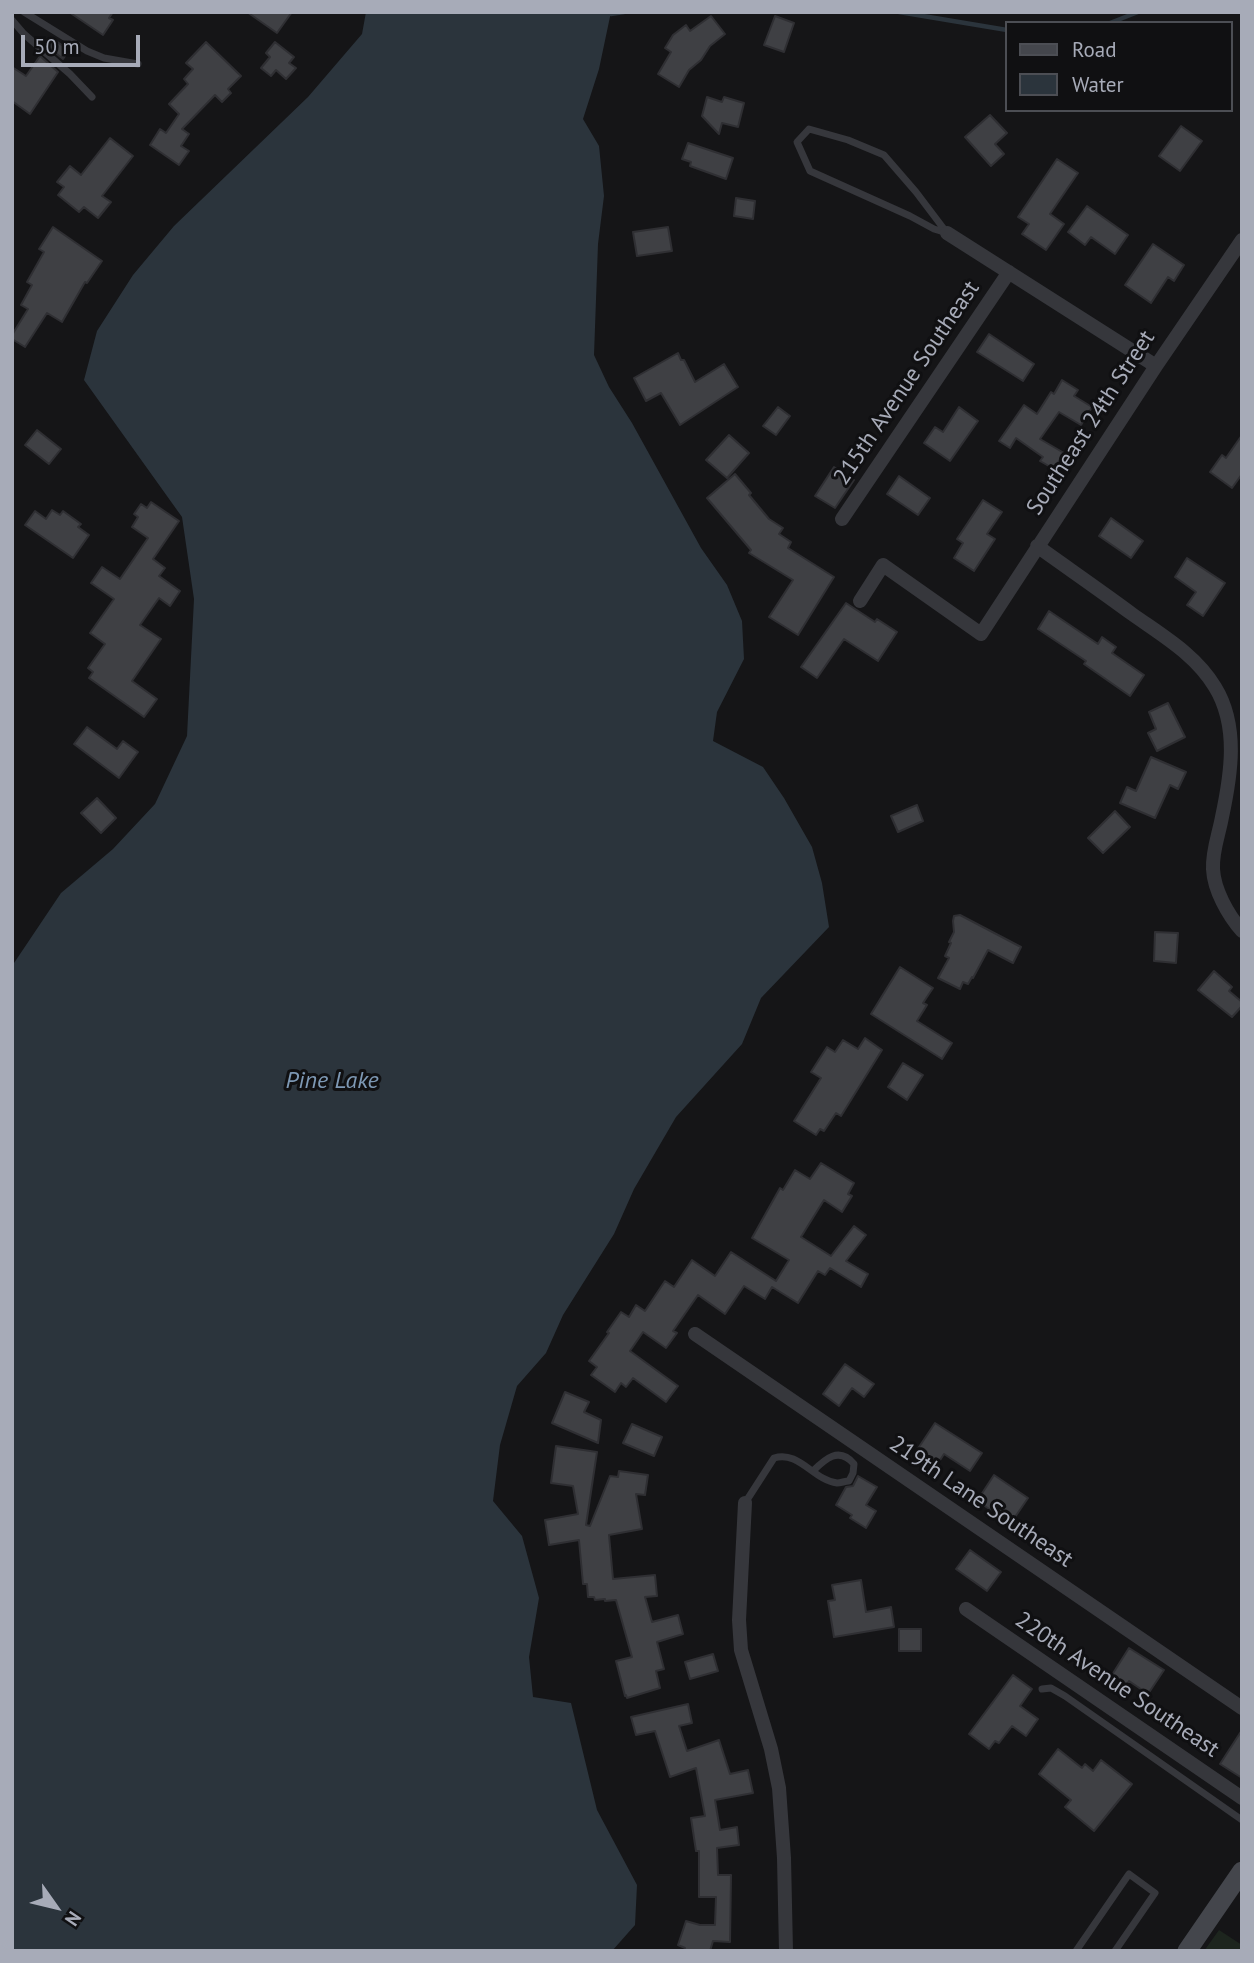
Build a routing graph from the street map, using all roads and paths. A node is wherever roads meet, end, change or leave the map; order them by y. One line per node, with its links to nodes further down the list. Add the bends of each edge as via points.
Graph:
1 (24, 12): 3 (lane, via 87,51)
2 (12, 20): 4 (lane)
3 (138, 64)
4 (92, 97)
5 (947, 233): 5 (lane, via 884,155 808,130 797,142 810,171); 7 (street, 215th Avenue Southeast)
6 (1239, 248): 8 (street, Southeast 24th Street)
7 (1009, 272): 8 (street, 215th Avenue Southeast); 9 (street, 215th Avenue Southeast)
8 (1156, 366): 10 (street, Southeast 24th Street)
9 (842, 519)
10 (1037, 546): 11 (street, Southeast 24th Street, via 981,634 883,565); 12 (street, via 1187,653)
11 (860, 601)
12 (1235, 717): 13 (street, via 1213,869 1216,886)
13 (1242, 931)
14 (695, 1334): 19 (street, 219th Lane Southeast)
15 (813, 1472): 15 (lane, via 836,1483 849,1481 854,1464 837,1455 825,1459); 16 (lane, via 794,1458 774,1458)
16 (745, 1503): 23 (street, via 741,1650 779,1788)
17 (966, 1609): 20 (street, 220th Avenue Southeast)
18 (1042, 1689): 21 (lane, via 1051,1688 1065,1696)
19 (1242, 1708)
20 (1242, 1798)
21 (1242, 1820)
22 (1242, 1871): 26 (street)
23 (786, 1951)
24 (1076, 1951): 25 (lane, via 1129,1874 1155,1893)
25 (1115, 1951)
26 (1187, 1951)

